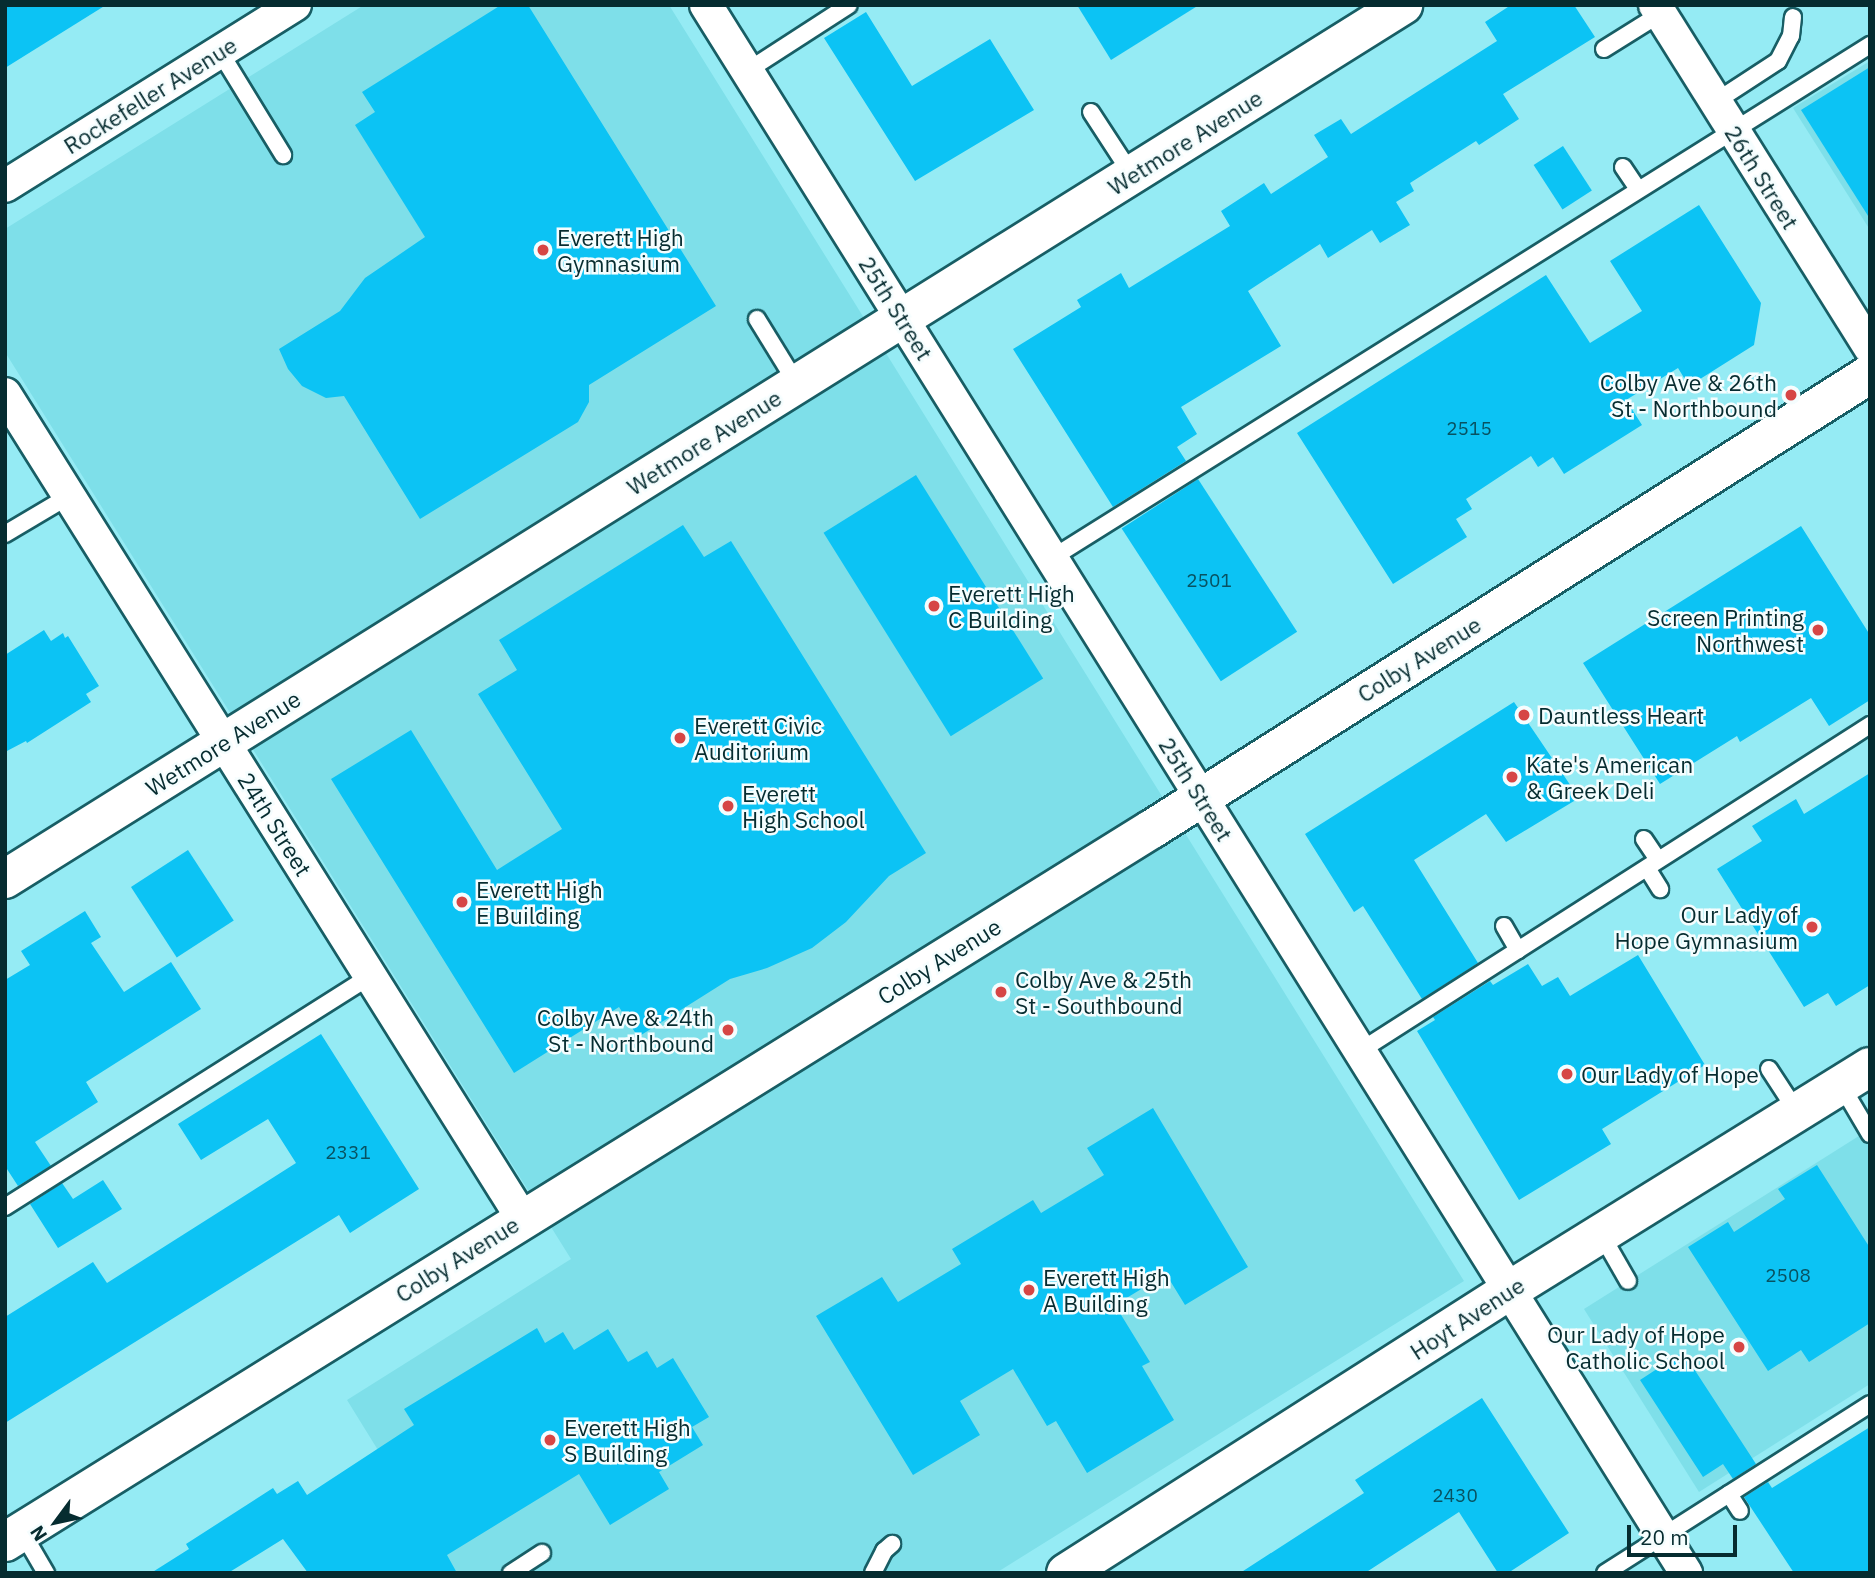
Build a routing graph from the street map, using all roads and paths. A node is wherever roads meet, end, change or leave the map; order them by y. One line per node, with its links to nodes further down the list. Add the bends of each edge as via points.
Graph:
1 (295, 5): 9 (street, Rockefeller Avenue)
2 (706, 5): 10 (street, 25th Street)
3 (849, 5): 10 (lane)
4 (1404, 5): 16 (street, Wetmore Avenue)
5 (1658, 10): 8 (lane); 11 (street, 26th Street)
6 (1793, 17): 11 (lane, via 1791,36 1777,61)
7 (1870, 45): 13 (lane)
8 (1604, 48)
9 (220, 52): 14 (lane); 17 (street, Rockefeller Avenue)
10 (747, 71): 19 (street, 25th Street)
11 (1715, 102): 13 (street, 26th Street)
12 (1091, 112): 16 (lane)
13 (1733, 130): 18 (lane); 21 (street, 26th Street)
14 (283, 155)
15 (1623, 167): 18 (lane)
16 (1132, 175): 19 (street, Wetmore Avenue)
17 (5, 186)
18 (1638, 189): 27 (lane, via 1251,442)
19 (902, 318): 23 (street, Wetmore Avenue); 27 (street, 25th Street)
20 (757, 319): 23 (lane)
21 (1870, 348)
22 (1870, 374): 30 (street, Colby Avenue)
23 (797, 384): 29 (street, Wetmore Avenue)
24 (5, 394): 25 (street, 24th Street)
25 (69, 496): 26 (lane); 29 (street, 24th Street)
26 (5, 534)
27 (1052, 558): 30 (street, 25th Street)
28 (1870, 725): 32 (lane)
29 (224, 742): 33 (street, Wetmore Avenue); 37 (street, 24th Street)
30 (1202, 798): 38 (street, 25th Street); 44 (street, Colby Avenue)
31 (1644, 839): 32 (lane)
32 (1653, 864): 34 (lane); 36 (lane)
33 (5, 879)
34 (1660, 889)
35 (1504, 926): 36 (lane)
36 (1518, 950): 38 (lane)
37 (371, 976): 43 (lane); 44 (street, 24th Street)
38 (1360, 1051): 47 (street, 25th Street)
39 (1769, 1069): 41 (lane)
40 (1855, 1076): 41 (street, Hoyt Avenue); 42 (lane)
41 (1797, 1112): 45 (street, Hoyt Avenue)
42 (1870, 1134)
43 (5, 1208)
44 (522, 1218): 52 (street, Colby Avenue)
45 (1601, 1234): 46 (lane); 47 (street, Hoyt Avenue)
46 (1629, 1281)
47 (1510, 1290): 51 (street, 25th Street); 58 (street, Hoyt Avenue)
48 (1870, 1404): 49 (lane)
49 (1729, 1494): 50 (lane); 51 (lane)
50 (1740, 1511)
51 (1663, 1536): 59 (lane); 60 (street, 25th Street)
52 (13, 1537): 55 (lane)
53 (892, 1544): 57 (lane)
54 (542, 1553): 56 (lane)
55 (46, 1573)
56 (511, 1573)
57 (873, 1573)
58 (1066, 1573)
59 (1605, 1573)
60 (1686, 1573)

